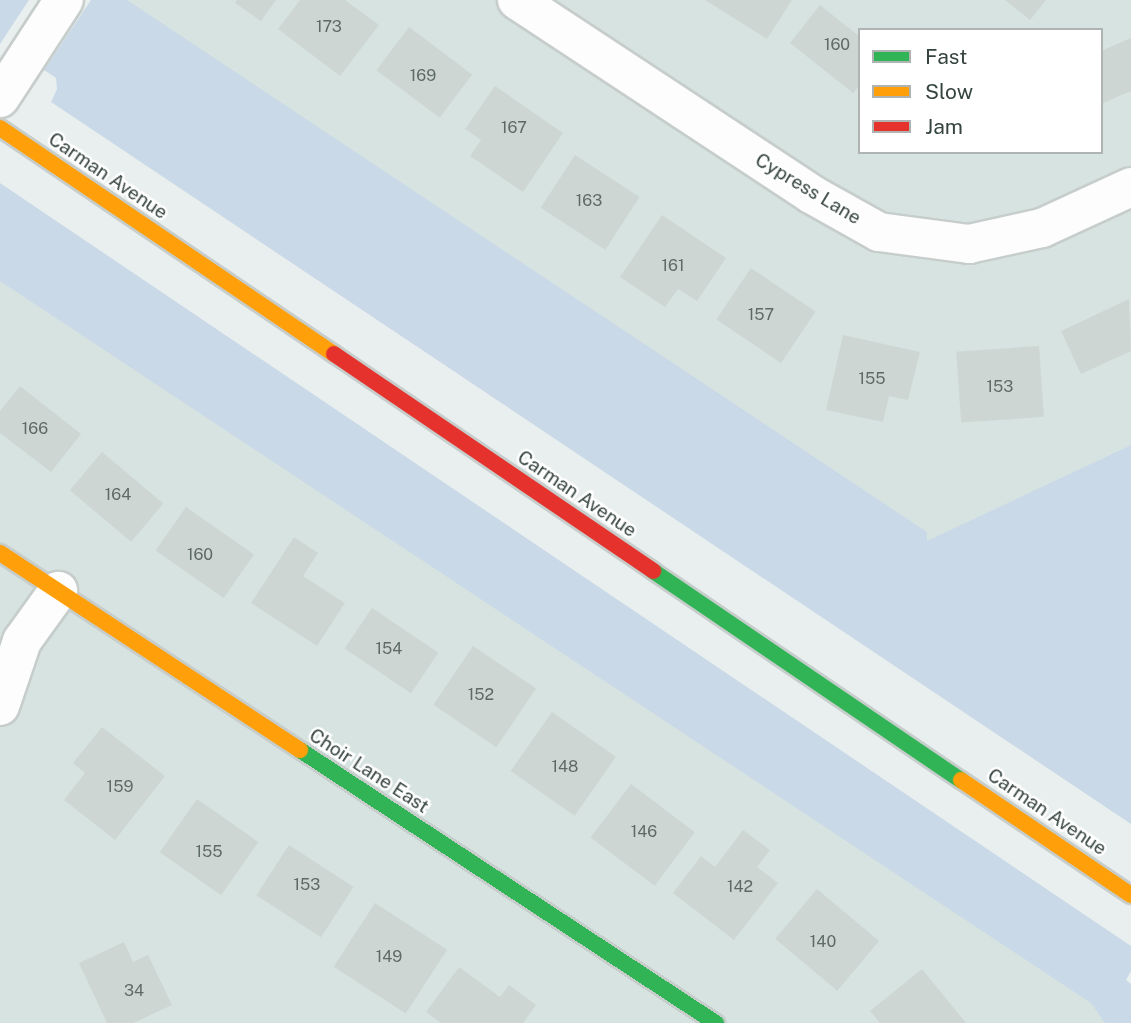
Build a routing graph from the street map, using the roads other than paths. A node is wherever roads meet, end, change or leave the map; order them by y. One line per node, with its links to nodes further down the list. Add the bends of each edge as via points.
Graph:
1 (64, 0): 3 (street)
2 (517, 0): 5 (street, Cypress Lane, via 811,194 879,232 969,243 1042,228)
3 (0, 98)
4 (0, 128): 9 (main road, Carman Avenue)
5 (1131, 187)
6 (0, 554): 7 (main road, Choir Lane East)
7 (58, 591): 8 (street, via 22,641); 10 (main road, Choir Lane East)
8 (0, 706)
9 (1131, 895)
10 (716, 1023)

